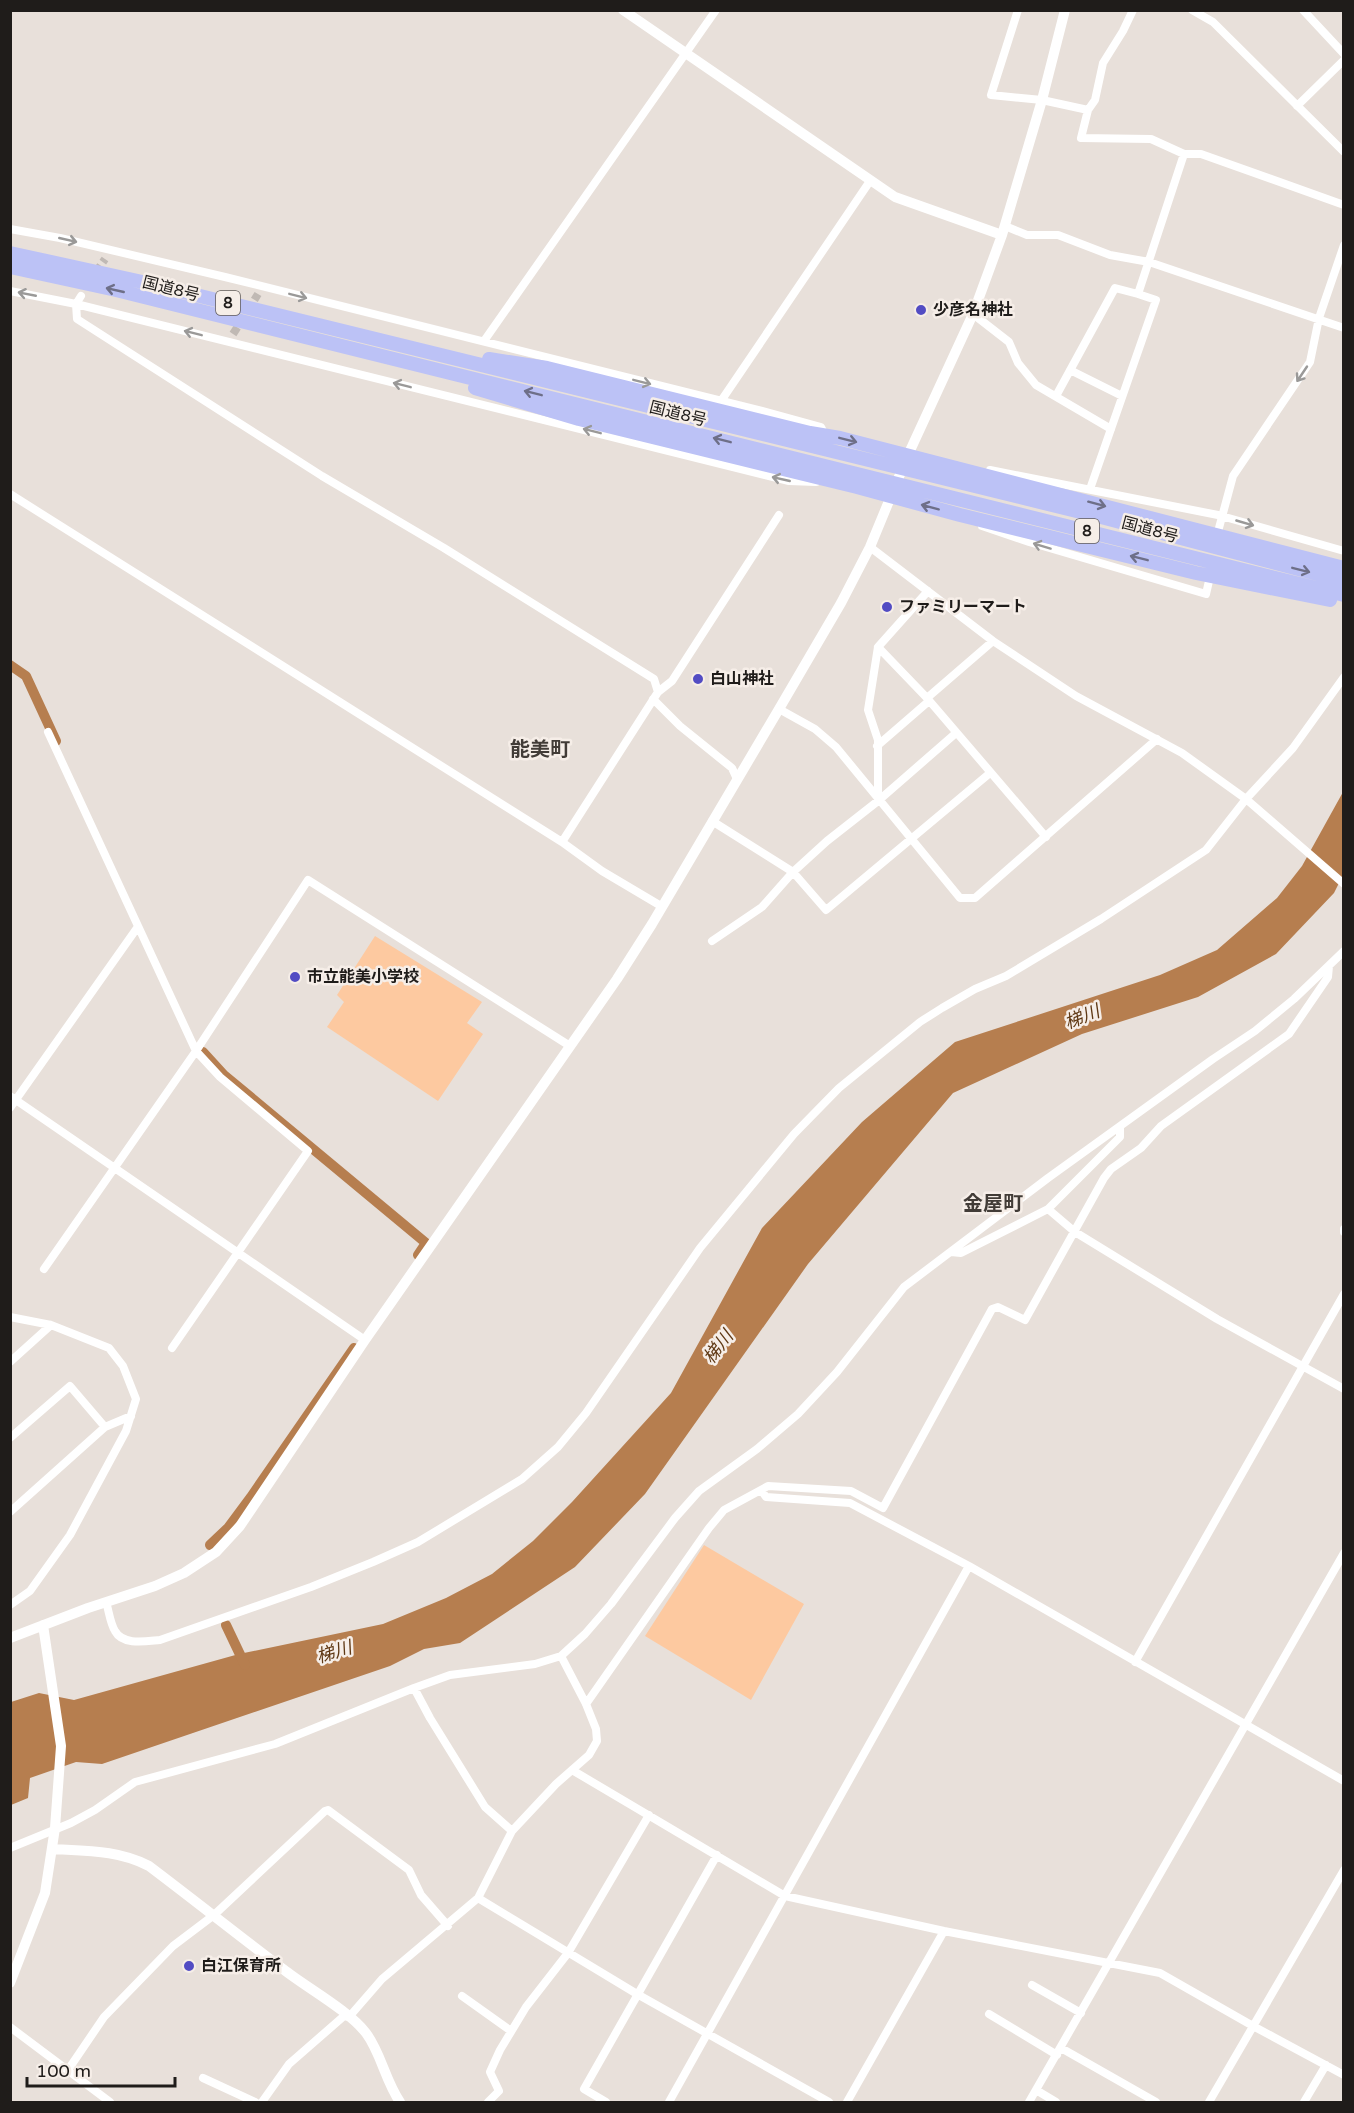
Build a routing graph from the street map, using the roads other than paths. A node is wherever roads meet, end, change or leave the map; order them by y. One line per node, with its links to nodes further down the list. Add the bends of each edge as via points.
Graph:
1 (623, 10): 11 (street)
2 (716, 10): 11 (street)
3 (1018, 10): 13 (street, via 991,95)
4 (1065, 10): 13 (street)
5 (1132, 10): 15 (street, via 1103,63 1095,100)
6 (1192, 10): 9 (street)
7 (1212, 10): 9 (street)
8 (1303, 10): 10 (street)
9 (1206, 18): 14 (street)
10 (1344, 54)
11 (686, 55): 18 (street); 35 (street)
12 (1344, 60): 14 (street)
13 (1042, 100): 15 (street); 21 (street)
14 (1297, 106): 16 (street)
15 (1088, 110): 17 (street, via 1081,138 1151,139)
16 (1344, 152)
17 (1184, 154): 19 (street, via 1201,153); 26 (street)
18 (870, 181): 21 (street, via 895,197); 40 (street)
19 (1344, 205)
20 (10, 229): 23 (street, one-way to 23)
21 (1004, 230): 26 (street, via 1058,235 1110,255); 32 (street)
22 (1344, 245): 33 (street)
23 (110, 251): 25 (street); 35 (street, one-way to 35, via 260,291)
24 (10, 253): 42 (highway, 国道8号 / 8)
25 (105, 259)
26 (1149, 262): 29 (street); 33 (street)
27 (10, 267): 37 (highway, 国道8号 / 8, one-way to 27, via 378,362 338,345)
28 (10, 291): 31 (street, one-way to 28)
29 (1138, 294): 36 (street, via 1115,288); 39 (street, via 1155,300)
30 (81, 296): 31 (street)
31 (76, 304): 45 (street, one-way to 31, via 789,481 231,338); 65 (street, via 77,319 322,476 654,679)
32 (973, 314): 38 (street, via 1009,342 1018,363 1036,385); 43 (street)
33 (1319, 318): 34 (street); 51 (street, one-way to 51, via 1310,362 1233,476)
34 (1344, 328)
35 (484, 341): 40 (street, one-way to 40)
36 (1070, 370): 38 (street); 39 (street)
37 (471, 382): 45 (highway, via 579,419); 55 (highway, 国道8号 / 8, one-way to 37, via 973,503)
38 (1056, 396): 41 (street)
39 (1122, 396): 41 (street)
40 (721, 401): 42 (street, via 821,427)
41 (1111, 429): 46 (street)
42 (824, 442): 43 (highway, one-way to 43); 52 (highway, 国道8号 / 8, via 979,488 1101,517)
43 (908, 455): 44 (highway); 48 (street)
44 (961, 470): 46 (street, via 990,470); 52 (highway, one-way to 52)
45 (839, 483): 48 (highway)
46 (1090, 489): 51 (street)
47 (10, 494): 79 (street)
48 (891, 496): 49 (highway, one-way to 48); 53 (street)
49 (960, 514): 55 (highway, one-way to 49); 58 (street, one-way to 49, via 1206,594 988,529)
50 (779, 515): 65 (street, via 672,681)
51 (1221, 516): 52 (street); 54 (street, one-way to 54)
52 (1210, 535): 56 (highway); 57 (highway, 国道8号 / 8, one-way to 57)
53 (870, 547): 59 (street); 67 (street)
54 (1344, 551)
55 (1198, 566): 60 (highway, 国道8号 / 8); 61 (highway)
56 (1344, 568)
57 (1344, 580)
58 (1209, 581)
59 (928, 591): 62 (street); 63 (street)
60 (1344, 595)
61 (1344, 603)
62 (993, 641): 66 (street); 70 (street, via 1076,696)
63 (878, 647): 66 (street); 71 (street, via 868,710)
64 (1344, 677): 75 (street)
65 (656, 695): 73 (street, via 680,726 732,768); 79 (street)
66 (928, 700): 69 (street); 71 (street)
67 (779, 709): 73 (street); 74 (street, via 836,747)
68 (48, 732): 83 (street)
69 (956, 733): 72 (street); 74 (street)
70 (1156, 739): 75 (street); 77 (street)
71 (877, 746): 74 (street)
72 (990, 773): 77 (street); 78 (street)
73 (737, 779): 76 (street)
74 (878, 801): 78 (street); 80 (street)
75 (1249, 801): 81 (street); 113 (street, via 1206,850 1101,919 920,1022 839,1088 794,1134 700,1248 586,1413 558,1447 522,1479 418,1542 311,1587 160,1640 137,1642 123,1638 115,1632)
76 (712, 821): 80 (street); 82 (street)
77 (1046, 837): 78 (street, via 975,898 960,898)
78 (910, 839): 80 (street, via 826,910)
79 (562, 842): 82 (street)
80 (793, 872): 84 (street, via 762,907)
81 (1344, 884)
82 (661, 906): 87 (street)
83 (137, 928): 88 (street); 89 (street)
84 (712, 942)
85 (1344, 951): 86 (street)
86 (1329, 966): 91 (street, via 1255,1031); 94 (street, via 1328,977 1289,1034 1161,1126 1141,1148 1111,1169)
87 (570, 1046): 88 (street, via 308,880); 101 (street)
88 (196, 1051): 92 (street); 96 (street, via 220,1077 309,1151)
89 (13, 1098): 90 (street); 92 (street)
90 (10, 1108)
91 (1119, 1127): 93 (street, via 1120,1137); 95 (street)
92 (116, 1168): 96 (street); 97 (street)
93 (1048, 1209): 94 (street); 95 (street, via 961,1253)
94 (1075, 1232): 104 (street, via 1217,1319); 109 (street, via 1025,1320 998,1306 992,1309 883,1508 851,1491 768,1486)
95 (951, 1252): 117 (street, via 904,1287 837,1372 798,1414 699,1491 611,1605)
96 (237, 1253): 101 (street); 102 (street)
97 (44, 1269)
98 (1344, 1294): 104 (street)
99 (10, 1317): 100 (street)
100 (51, 1325): 103 (street); 106 (street, via 109,1348 123,1366 136,1399)
101 (365, 1340): 113 (street, via 240,1526 216,1552 184,1573)
102 (172, 1348)
103 (10, 1362)
104 (1303, 1366): 105 (street); 118 (street)
105 (1344, 1389)
106 (131, 1416): 107 (street); 114 (street, via 70,1535 30,1591)
107 (105, 1427): 108 (street, via 70,1386); 110 (street)
108 (10, 1438)
109 (761, 1490): 112 (street, via 766,1497 850,1503); 120 (street, via 724,1510 709,1528)
110 (10, 1512)
111 (1344, 1552): 121 (street)
112 (969, 1566): 118 (street); 131 (street)
113 (106, 1602): 115 (street)
114 (10, 1605)
115 (43, 1625): 116 (street); 125 (street, via 61,1746)
116 (10, 1638)
117 (561, 1656): 119 (street, via 535,1664 450,1675); 120 (street)
118 (1135, 1662): 121 (street)
119 (414, 1688): 125 (street, via 275,1744 135,1782 71,1823); 126 (street, via 486,1807)
120 (586, 1704): 122 (street, via 597,1741 589,1755)
121 (1245, 1726): 123 (street); 137 (street)
122 (572, 1770): 124 (street); 126 (street)
123 (1344, 1780)
124 (649, 1815): 129 (street); 136 (street)
125 (55, 1823): 127 (street); 128 (street)
126 (512, 1831): 132 (street)
127 (10, 1848)
128 (52, 1849): 133 (street, via 135,1858); 138 (street, via 45,1893)
129 (717, 1855): 131 (street); 140 (street)
130 (1344, 1870): 145 (street)
131 (785, 1896): 135 (street); 148 (street)
132 (478, 1898): 134 (street); 136 (street)
133 (214, 1915): 134 (street, via 328,1810 409,1870 421,1895); 144 (street); 151 (street, via 173,1947 104,2017)
134 (448, 1926): 144 (street, via 382,1980)
135 (944, 1931): 137 (street); 163 (street)
136 (568, 1953): 140 (street); 147 (street)
137 (1109, 1963): 142 (street); 145 (street, via 1160,1973)
138 (10, 1983)
139 (1032, 1984): 142 (street)
140 (638, 1994): 148 (street); 160 (street, via 584,2089)
141 (462, 1996): 147 (street)
142 (1081, 2013): 149 (street)
143 (989, 2014): 149 (street)
144 (349, 2017): 157 (street, via 344,2016 289,2064); 158 (street, via 374,2046)
145 (1253, 2026): 150 (street); 167 (street)
146 (10, 2027): 151 (street)
147 (511, 2031): 159 (street, via 490,2073 499,2091)
148 (708, 2034): 161 (street); 162 (street)
149 (1059, 2052): 154 (street); 166 (street)
150 (1326, 2065): 152 (street); 168 (street)
151 (68, 2070): 155 (street)
152 (1344, 2075)
153 (202, 2078): 156 (street)
154 (1035, 2090): 164 (street); 165 (street)
155 (110, 2103)
156 (255, 2103)
157 (262, 2103)
158 (400, 2103)
159 (488, 2103)
160 (606, 2103)
161 (669, 2103)
162 (829, 2103)
163 (848, 2103)
164 (1029, 2103)
165 (1056, 2103)
166 (1156, 2103)
167 (1209, 2103)
168 (1304, 2103)

